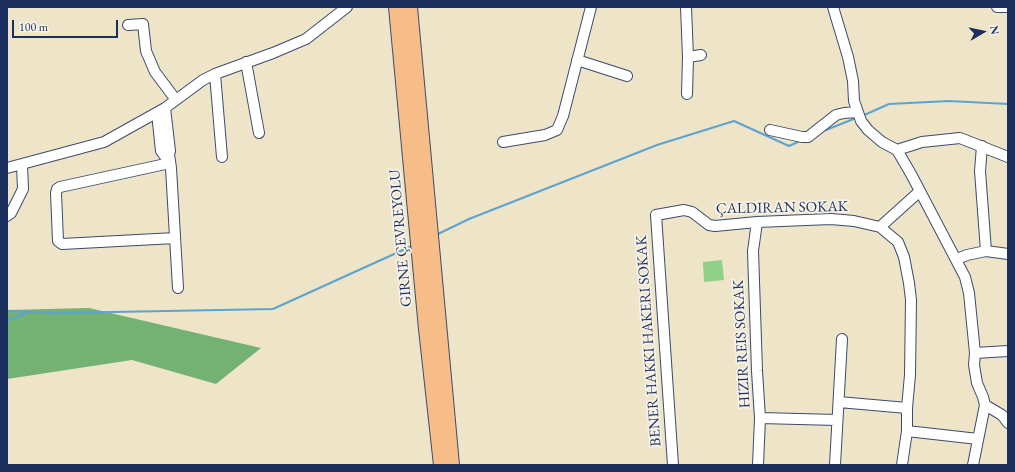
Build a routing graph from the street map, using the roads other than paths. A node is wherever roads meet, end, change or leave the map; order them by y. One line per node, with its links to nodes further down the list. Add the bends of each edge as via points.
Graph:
1 (347, 7): 13 (street, via 306,39)
2 (396, 7): 32 (highway, GIRNE ÇEVREYOLU)
3 (410, 7): 32 (highway, GIRNE ÇEVREYOLU)
4 (591, 7): 12 (street)
5 (686, 7): 11 (street)
6 (834, 7): 19 (street, via 848,57)
7 (997, 7): 8 (street)
8 (1008, 7)
9 (128, 24): 17 (street, via 143,24 146,51 155,72)
10 (701, 55): 11 (street)
11 (688, 57): 16 (street)
12 (577, 60): 15 (street); 22 (street, via 558,130 545,135)
13 (246, 62): 14 (street); 21 (street)
14 (215, 74): 17 (street); 26 (street)
15 (627, 76)
16 (687, 94)
17 (176, 100): 18 (street)
18 (161, 110): 27 (street, via 161,151); 28 (street, via 104,142)
19 (858, 112): 20 (street, via 836,115 808,137); 24 (street, via 868,130)
20 (770, 130)
21 (259, 133)
22 (504, 142)
23 (982, 146): 24 (street, via 960,138 922,142); 25 (street); 36 (street, via 980,171)
24 (897, 150): 30 (street)
25 (1008, 156)
26 (222, 157)
27 (170, 163): 35 (street); 35 (street, via 57,189 58,241 62,244)
28 (22, 165): 29 (street); 31 (street, via 23,189)
29 (7, 168)
30 (920, 191): 34 (street); 38 (street)
31 (7, 216)
32 (422, 219): 39 (highway, GIRNE ÇEVREYOLU)
33 (757, 222): 34 (street, via 831,219); 48 (street, via 753,251); 56 (street, via 715,226 684,210 656,215)
34 (880, 227): 46 (street, via 898,242 909,282 910,375)
35 (175, 238): 40 (street)
36 (986, 251): 37 (street); 38 (street)
37 (1008, 254)
38 (957, 260): 43 (street, via 965,276 969,293)
39 (426, 261): 54 (highway, GIRNE ÇEVREYOLU, via 426,329); 55 (highway, GIRNE ÇEVREYOLU)
40 (178, 288)
41 (842, 339): 44 (street)
42 (1008, 351): 43 (street)
43 (975, 353): 45 (street, via 977,383)
44 (839, 402): 46 (street); 49 (street)
45 (985, 405): 47 (street); 50 (street, via 1002,415)
46 (907, 408): 52 (street)
47 (982, 417): 51 (street, via 994,418); 53 (street)
48 (760, 418): 49 (street); 57 (street)
49 (837, 420): 58 (street)
50 (1008, 423)
51 (1008, 429)
52 (907, 431): 53 (street); 59 (street)
53 (978, 439): 60 (street)
54 (441, 465)
55 (452, 465)
56 (673, 465)
57 (758, 465)
58 (835, 465)
59 (902, 465)
60 (973, 465)

